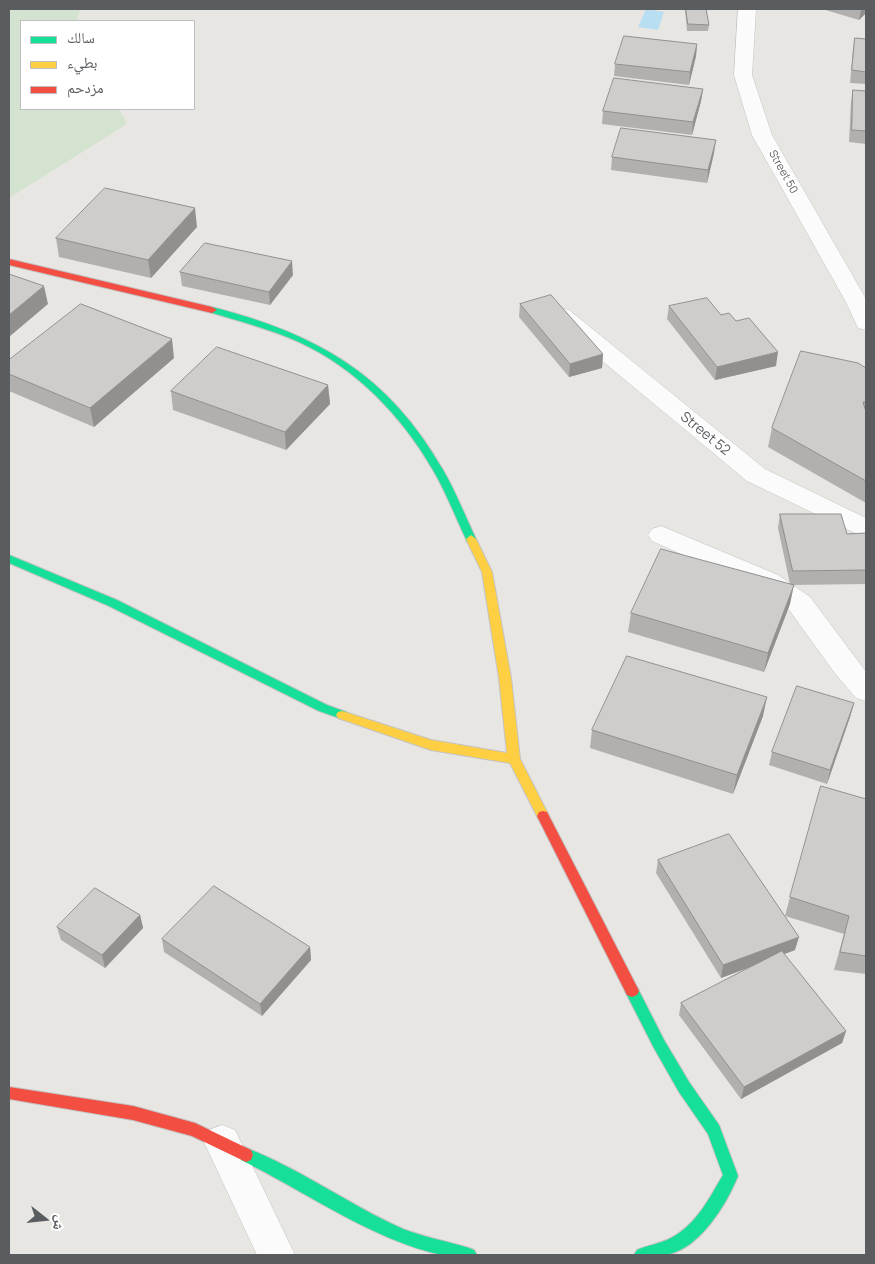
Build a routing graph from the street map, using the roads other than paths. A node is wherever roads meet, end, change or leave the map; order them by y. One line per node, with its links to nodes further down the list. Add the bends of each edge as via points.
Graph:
1 (747, 9): 3 (street, Street 50, via 743,75 762,135)
2 (9, 262): 10 (street, via 254,322 318,347 356,372 387,401 438,470 487,572 505,678)
3 (861, 304): 5 (street, Street 50)
4 (561, 315): 6 (street, Street 52, via 756,475)
5 (866, 323)
6 (866, 528)
7 (661, 535): 9 (street, via 769,582 800,604)
8 (9, 559): 10 (street, via 113,603 323,708 431,745)
9 (866, 691)
10 (514, 759): 15 (street, via 659,1044 714,1130 731,1176 694,1234 662,1250)
11 (9, 1093): 12 (street, via 133,1114 195,1130)
12 (222, 1142): 13 (street); 14 (street, via 402,1236)
13 (276, 1255)
14 (469, 1255)
15 (642, 1255)

